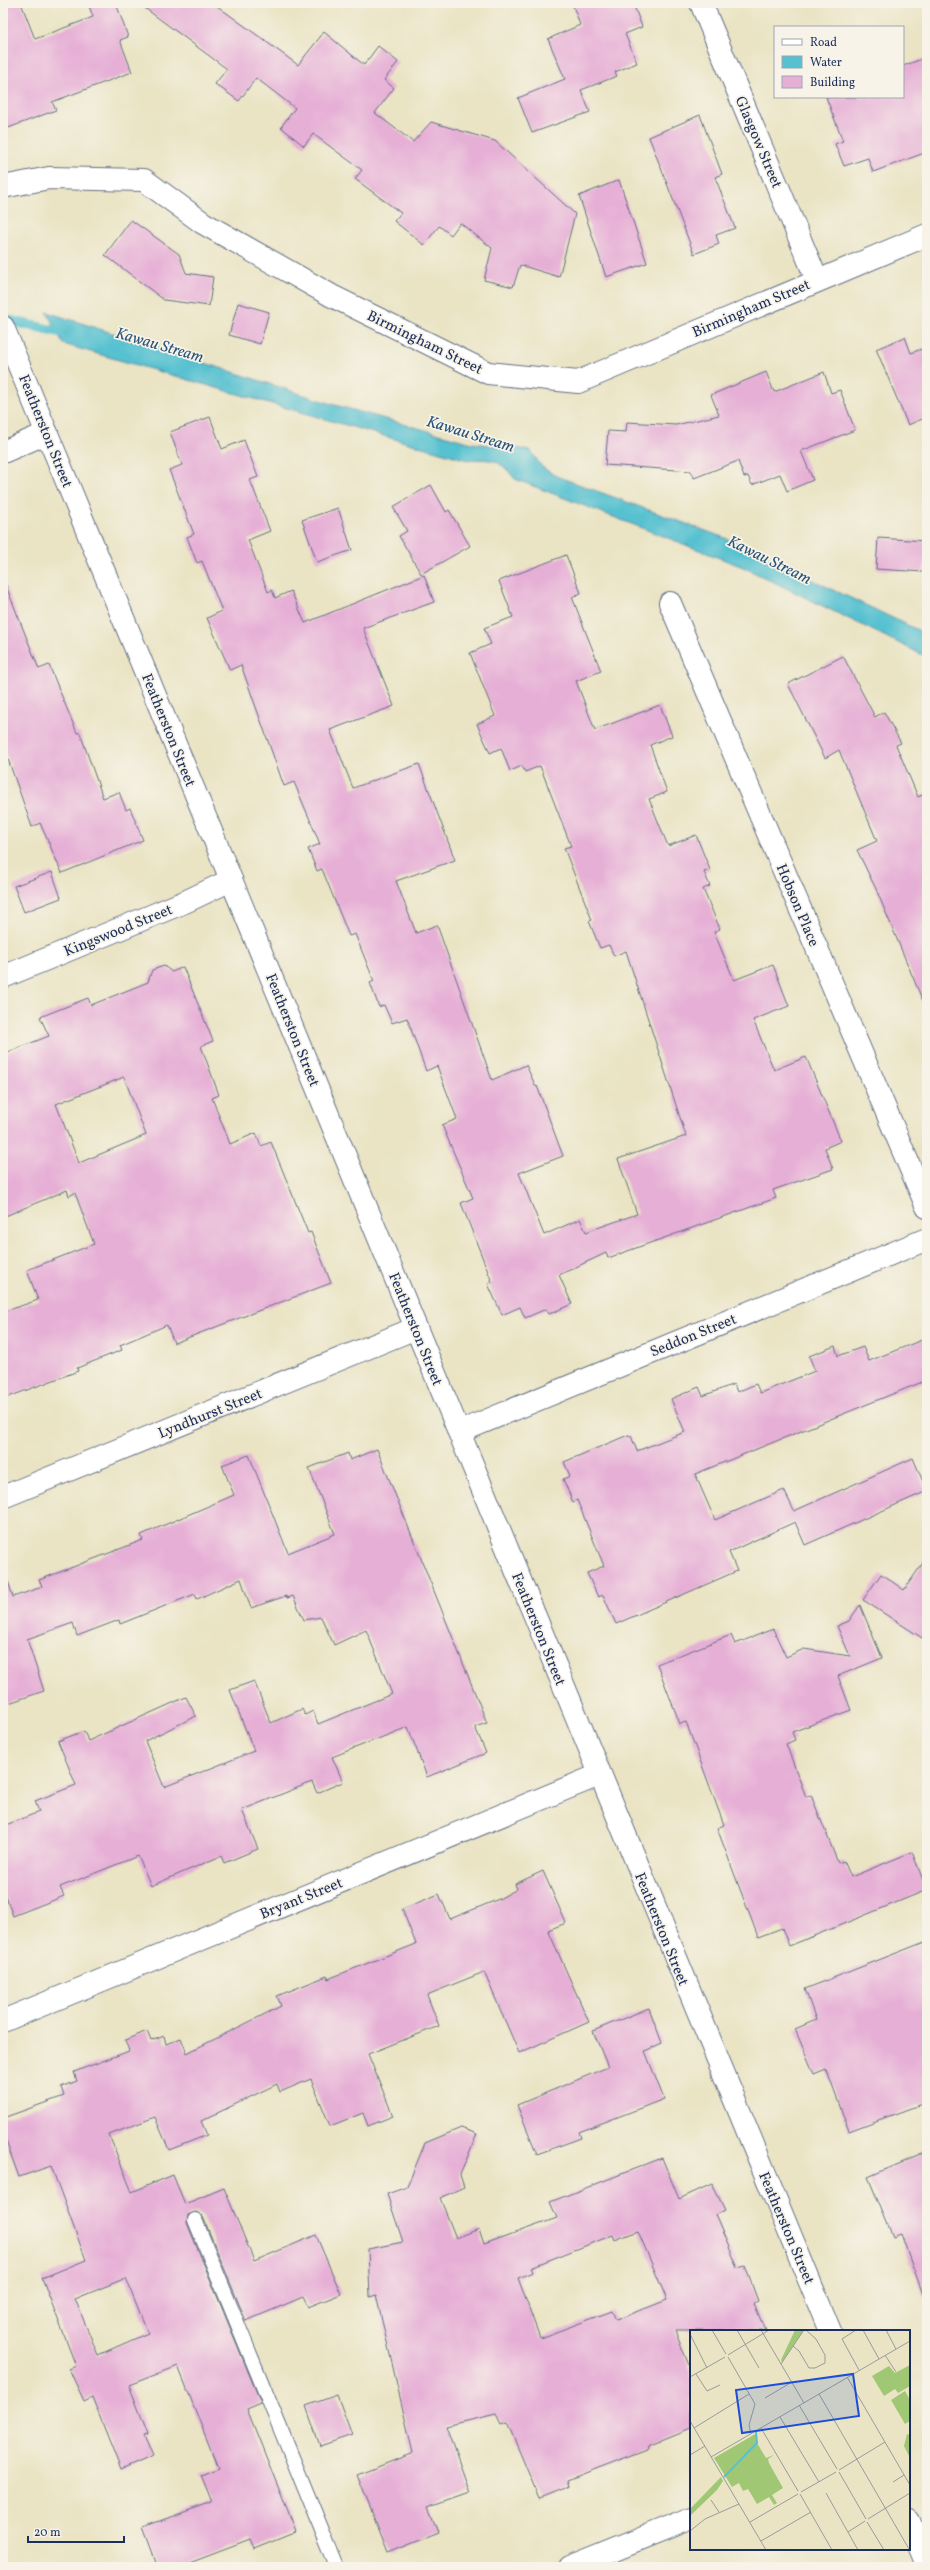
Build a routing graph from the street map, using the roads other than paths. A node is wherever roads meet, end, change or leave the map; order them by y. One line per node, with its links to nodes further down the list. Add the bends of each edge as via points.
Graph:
1 (701, 3): 4 (street, Glasgow Street)
2 (3, 187): 4 (street, Birmingham Street, via 49,178 144,180 203,223 332,296 488,373 578,382)
3 (927, 235): 4 (street, Birmingham Street)
4 (817, 280)
5 (3, 327): 6 (street, Featherston Street)
6 (47, 433): 7 (street); 9 (street, Featherston Street)
7 (3, 452)
8 (670, 603): 11 (street, Hobson Place)
9 (231, 880): 10 (street, Kingswood Street, via 187,901); 13 (street, Featherston Street)
10 (3, 977)
11 (927, 1207)
12 (927, 1239): 14 (street, Seddon Street)
13 (416, 1328): 14 (street, Featherston Street); 15 (street, Lyndhurst Street)
14 (459, 1432): 16 (street, Featherston Street)
15 (3, 1497)
16 (599, 1775): 17 (street, Bryant Street); 19 (street, Featherston Street)
17 (3, 2020)
18 (195, 2220): 23 (lane)
19 (830, 2330)
20 (690, 2518): 24 (street)
21 (910, 2523): 22 (street)
22 (927, 2565)
23 (337, 2567)
24 (570, 2567)

